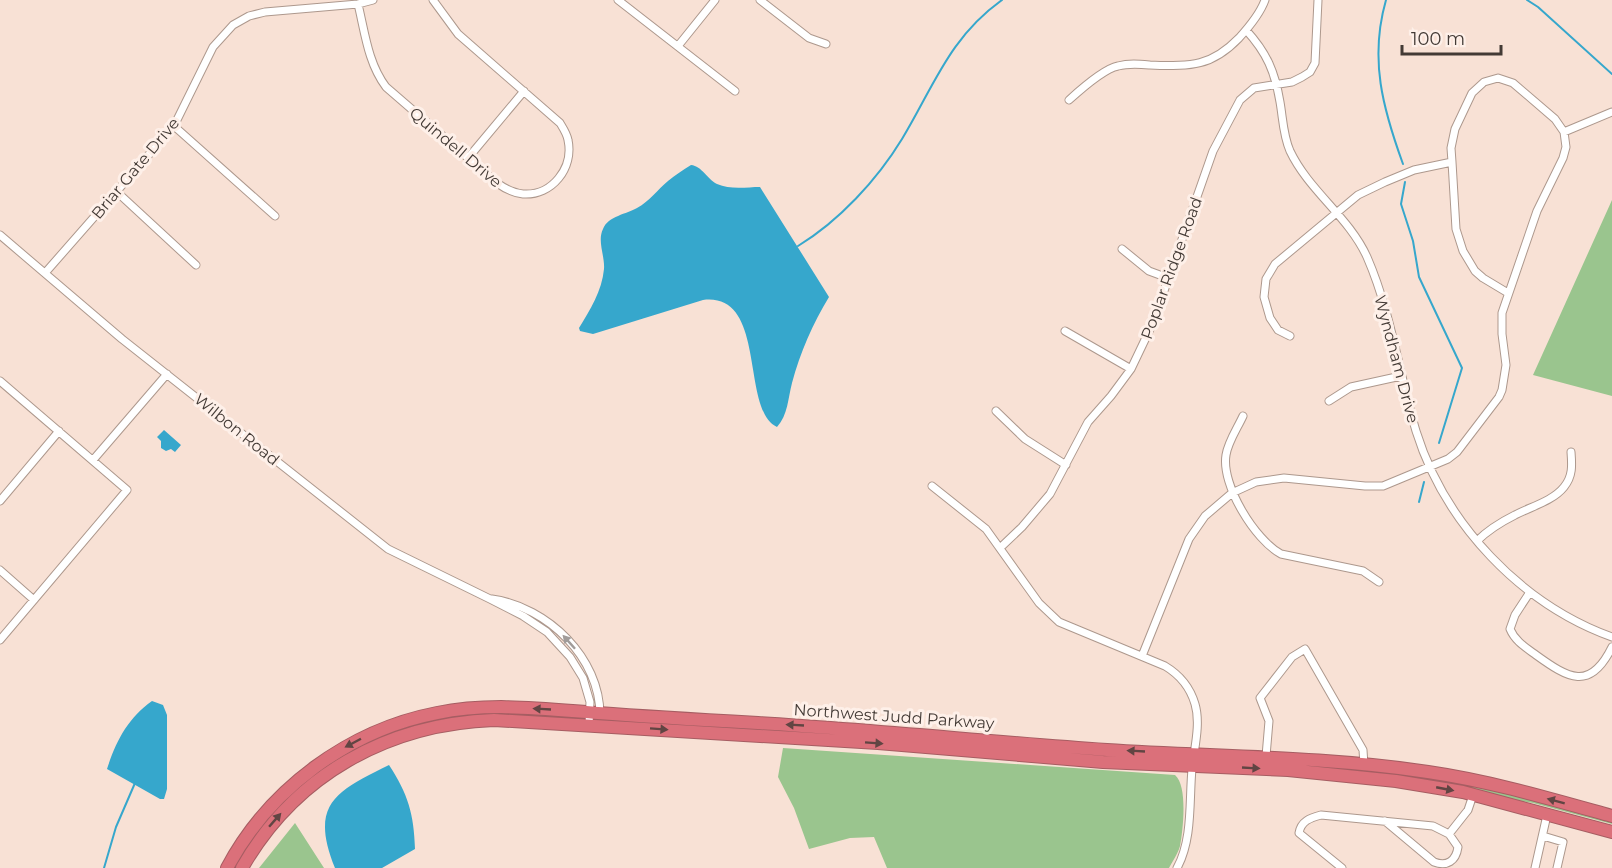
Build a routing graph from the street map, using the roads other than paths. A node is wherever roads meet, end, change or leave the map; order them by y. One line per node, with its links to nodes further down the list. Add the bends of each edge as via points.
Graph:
1 (374, 0): 8 (street, Briar Gate Drive)
2 (433, 0): 13 (street, Quindell Drive, via 458,34)
3 (618, 0): 11 (street)
4 (715, 0): 11 (street)
5 (760, 0): 10 (street, via 809,38)
6 (1265, 0): 9 (street)
7 (1318, 0): 12 (street, Poplar Ridge Road, via 1315,63 1310,72 1293,82)
8 (358, 4): 17 (street, Briar Gate Drive, via 265,12 233,25 213,47); 19 (street, Quindell Drive, via 377,75)
9 (1246, 30): 12 (street, Wyndham Drive, via 1272,67); 15 (street, via 1224,53 1203,63 1114,66)
10 (826, 44)
11 (678, 46): 14 (street)
12 (1275, 84): 22 (street, Wyndham Drive, via 1289,148 1298,167); 28 (street, Poplar Ridge Road, via 1254,88 1240,100 1222,131)
13 (524, 91): 19 (street); 19 (street, Quindell Drive, via 560,123 568,139 569,158 555,183 539,192 515,192 496,183)
14 (735, 91)
15 (1069, 100)
16 (1612, 112): 18 (street)
17 (174, 126): 21 (street, Briar Gate Drive); 23 (street)
18 (1564, 132): 20 (street, via 1556,119 1513,83 1490,79 1472,93 1462,113 1452,138); 29 (street, via 1563,158 1537,211)
19 (468, 158)
20 (1452, 162): 22 (street, via 1414,170 1385,182 1358,195); 29 (street, via 1456,229 1463,251 1475,271)
21 (117, 192): 26 (street); 27 (street, Briar Gate Drive)
22 (1335, 213): 31 (street, via 1275,264 1266,279 1264,297 1270,318 1278,330); 34 (street, Wyndham Drive, via 1366,254)
23 (274, 216)
24 (0, 235): 27 (street, Wilbon Road)
25 (1122, 249): 28 (street, via 1149,271)
26 (196, 265)
27 (45, 273): 33 (street, Wilbon Road)
28 (1168, 278): 32 (street, Poplar Ridge Road)
29 (1508, 293): 43 (street, via 1501,323 1506,365 1502,390 1465,444 1448,459)
30 (1065, 331): 32 (street)
31 (1290, 336)
32 (1131, 369): 42 (street, Poplar Ridge Road, via 1088,422)
33 (167, 374): 41 (street); 57 (street, Wilbon Road, via 388,549 490,599 501,600 547,621 582,657 596,685 599,693)
34 (1401, 376): 36 (street, via 1351,387); 43 (street, Wyndham Drive)
35 (0, 381): 39 (street)
36 (1329, 401)
37 (996, 411): 42 (street, via 1025,439)
38 (1243, 416): 45 (street, via 1226,454 1226,476)
39 (59, 431): 41 (street); 46 (street)
40 (1571, 452): 47 (street, via 1572,472 1563,488)
41 (93, 460): 52 (street, via 127,490)
42 (1066, 465): 48 (street, Poplar Ridge Road, via 1050,494)
43 (1430, 465): 45 (street, via 1383,486 1284,478 1256,482); 47 (street, Wyndham Drive, via 1442,492)
44 (932, 486): 48 (street, via 986,529)
45 (1232, 493): 50 (street, via 1259,536 1272,549 1292,557 1363,571); 56 (street, via 1205,516 1190,539)
46 (0, 501)
47 (1477, 541): 51 (street, Wyndham Drive)
48 (1000, 547): 56 (street, via 1039,603 1059,622)
49 (0, 570): 52 (street)
50 (1379, 582)
51 (1530, 592): 53 (street, Wyndham Drive, via 1594,631); 55 (street, via 1510,629 1514,639 1561,673 1577,678 1592,673)
52 (34, 600): 54 (street)
53 (1612, 637)
54 (0, 640)
55 (1612, 647)
56 (1142, 656): 59 (street, via 1174,671 1188,687 1197,715)
57 (595, 719): 59 (highway, Northwest Judd Parkway, via 868,730); 68 (highway, Northwest Judd Parkway, one-way to 68, via 495,707 470,708 419,717 374,733 323,761 283,794 250,831); 69 (highway, Northwest Judd Parkway, one-way to 57, via 262,836 302,793 345,762 391,739 435,726 477,720)
58 (1266, 756): 59 (highway, Northwest Judd Parkway); 60 (highway, Northwest Judd Parkway); 60 (street, via 1269,721 1260,698 1292,657 1305,649 1363,750)
59 (1193, 760): 61 (highway, Northwest Judd Parkway, one-way to 61, via 1385,780); 70 (street, via 1185,848)
60 (1364, 765): 63 (highway, Northwest Judd Parkway, one-way to 60, via 1468,779)
61 (1473, 795): 62 (highway, Northwest Judd Parkway); 66 (street, via 1468,810)
62 (1547, 815): 65 (highway, Northwest Judd Parkway); 67 (street)
63 (1612, 816)
64 (1384, 821): 66 (street, via 1433,826); 66 (street, via 1443,865 1457,855 1458,847); 71 (street, via 1321,815 1301,826 1299,833)
65 (1612, 832)
66 (1449, 834)
67 (1543, 836): 72 (street); 73 (street, via 1563,842)
68 (227, 868)
69 (242, 868)
70 (1177, 868)
71 (1342, 868)
72 (1535, 868)
73 (1557, 868)

